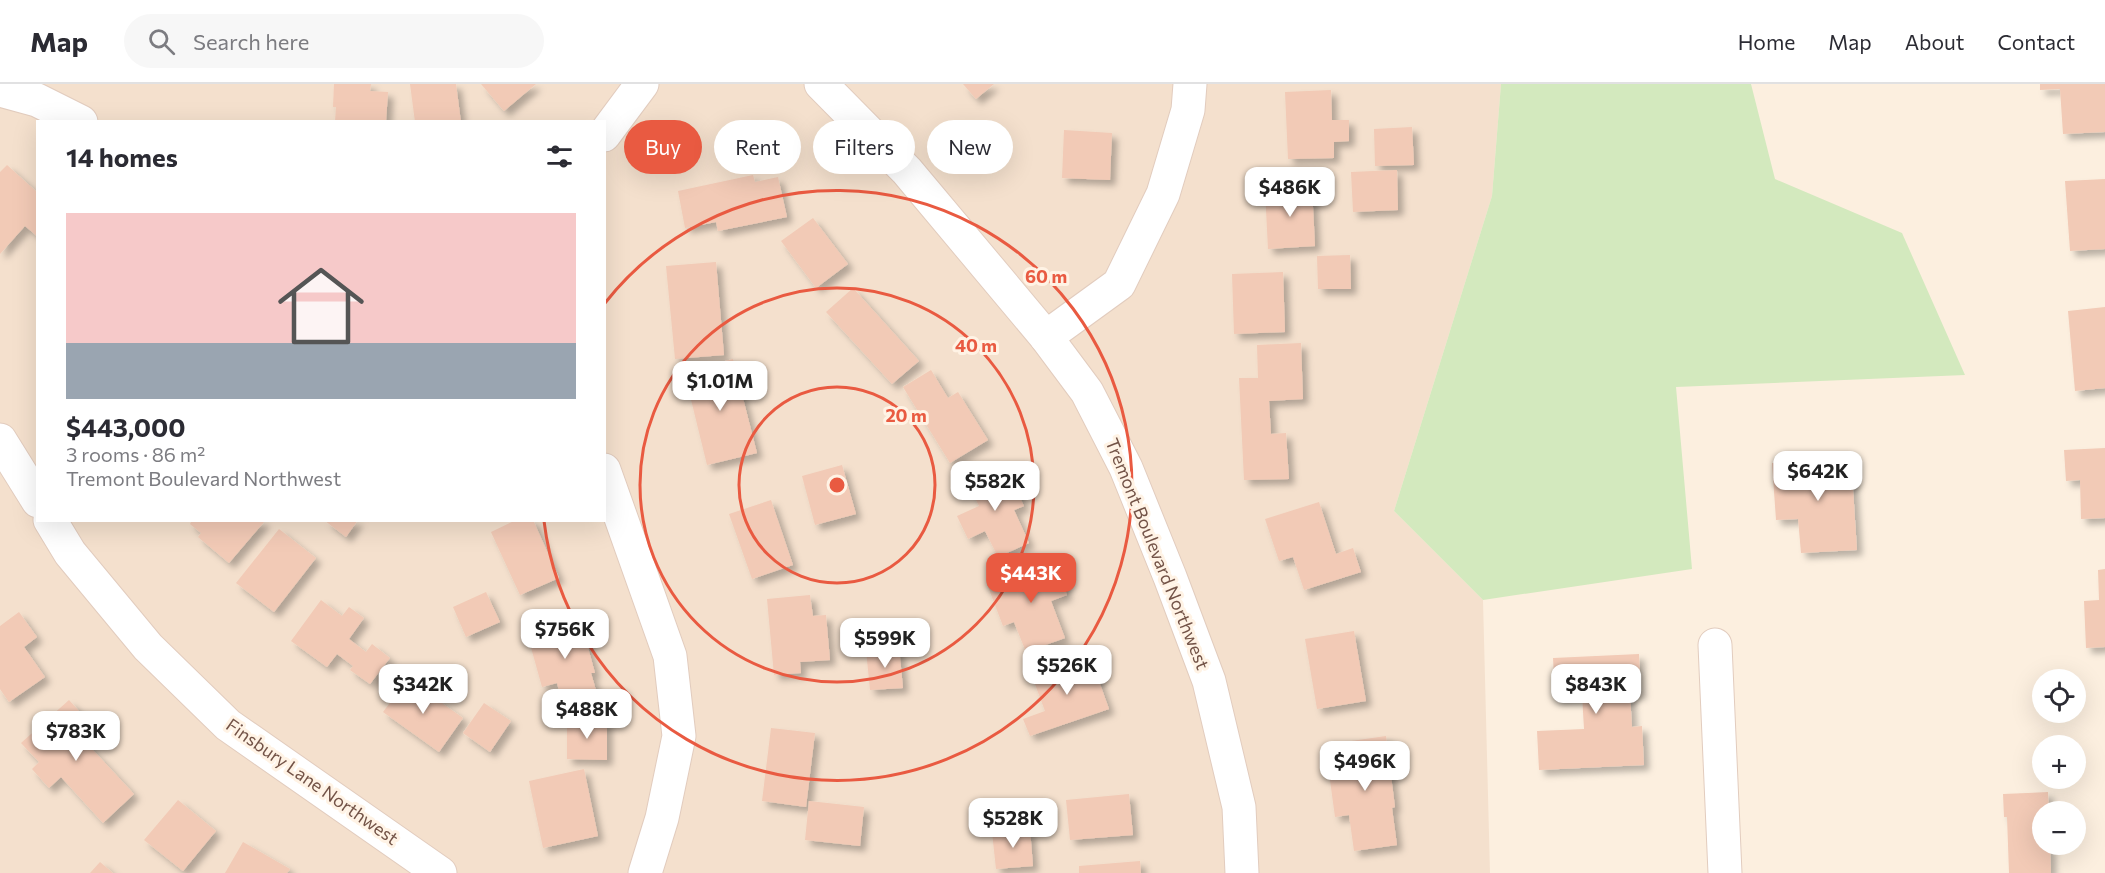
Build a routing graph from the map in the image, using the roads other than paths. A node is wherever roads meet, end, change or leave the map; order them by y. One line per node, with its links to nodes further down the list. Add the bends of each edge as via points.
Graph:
1 (642, 84): 6 (street)
2 (821, 84): 7 (street, Tremont Boulevard Northwest, via 907,171)
3 (1190, 84): 7 (street, via 1188,110 1163,194 1119,284)
4 (0, 90): 5 (street, via 37,100)
5 (77, 120)
6 (606, 132)
7 (1046, 337): 15 (street, Tremont Boulevard Northwest, via 1087,392 1126,468 1205,670 1239,807)
8 (0, 440): 10 (street)
9 (606, 476): 14 (street, via 670,656 679,736 663,819)
10 (36, 498)
11 (51, 522): 13 (street, Finsbury Lane Northwest, via 70,553 148,647 228,725)
12 (1715, 645): 16 (street)
13 (440, 873)
14 (645, 873)
15 (1242, 873)
16 (1725, 873)

